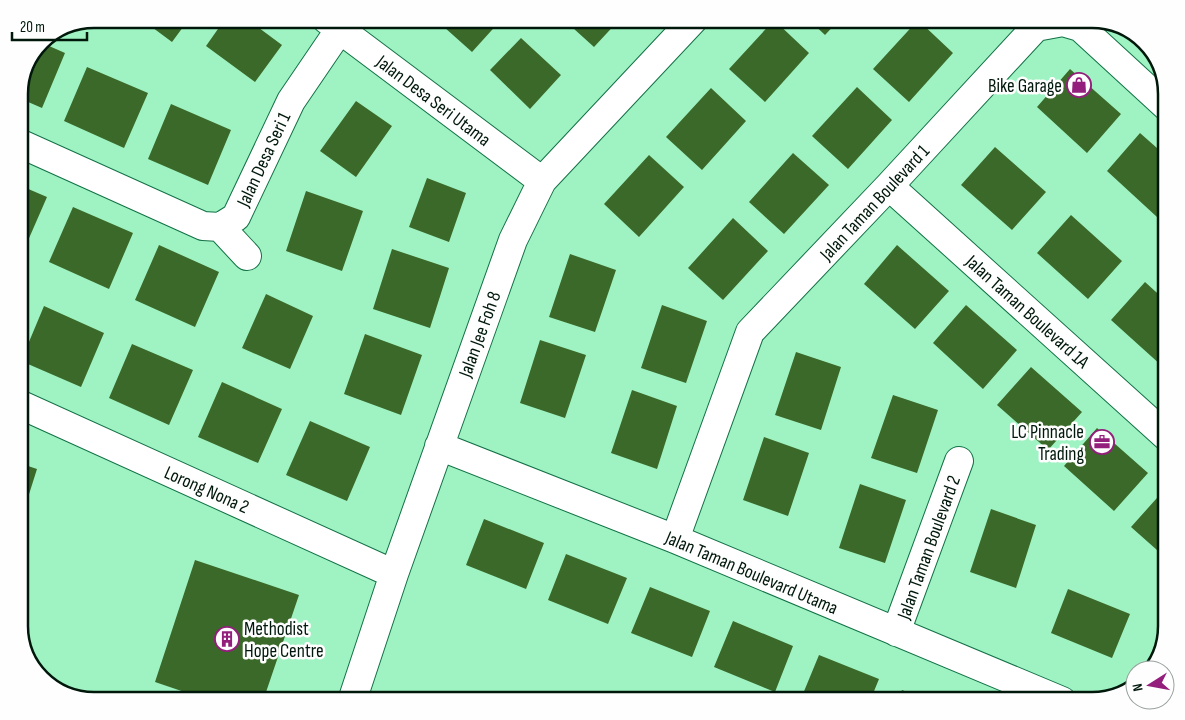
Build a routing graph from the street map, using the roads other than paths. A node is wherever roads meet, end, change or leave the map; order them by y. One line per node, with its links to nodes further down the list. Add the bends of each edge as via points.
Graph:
1 (335, 28): 10 (street, Jalan Desa Seri 1, via 291,101 236,217)
2 (347, 28): 8 (street, Jalan Desa Seri Utama)
3 (686, 28): 8 (street, Jalan Jee Foh 8)
4 (1035, 28): 9 (street, Jalan Taman Boulevard 1)
5 (1081, 28): 6 (street, Jalan Taman Boulevard 1)
6 (1157, 98)
7 (28, 147): 10 (street, via 203,226)
8 (542, 182): 14 (street, Jalan Jee Foh 8, via 513,240)
9 (889, 186): 13 (street, Jalan Taman Boulevard 1A); 16 (street, Jalan Taman Boulevard 1, via 750,332)
10 (220, 227): 11 (street)
11 (247, 256)
12 (28, 408): 17 (street, Lorong Nona 2)
13 (1158, 428)
14 (439, 446): 16 (street, Jalan Taman Boulevard Utama); 17 (street, Jalan Jee Foh 8)
15 (959, 461): 18 (street, Jalan Taman Boulevard 2)
16 (675, 539): 18 (street, Jalan Taman Boulevard Utama)
17 (394, 574): 19 (street, Jalan Jee Foh 8)
18 (896, 632): 20 (street, Jalan Taman Boulevard Utama)
19 (355, 692)
20 (1040, 692)

